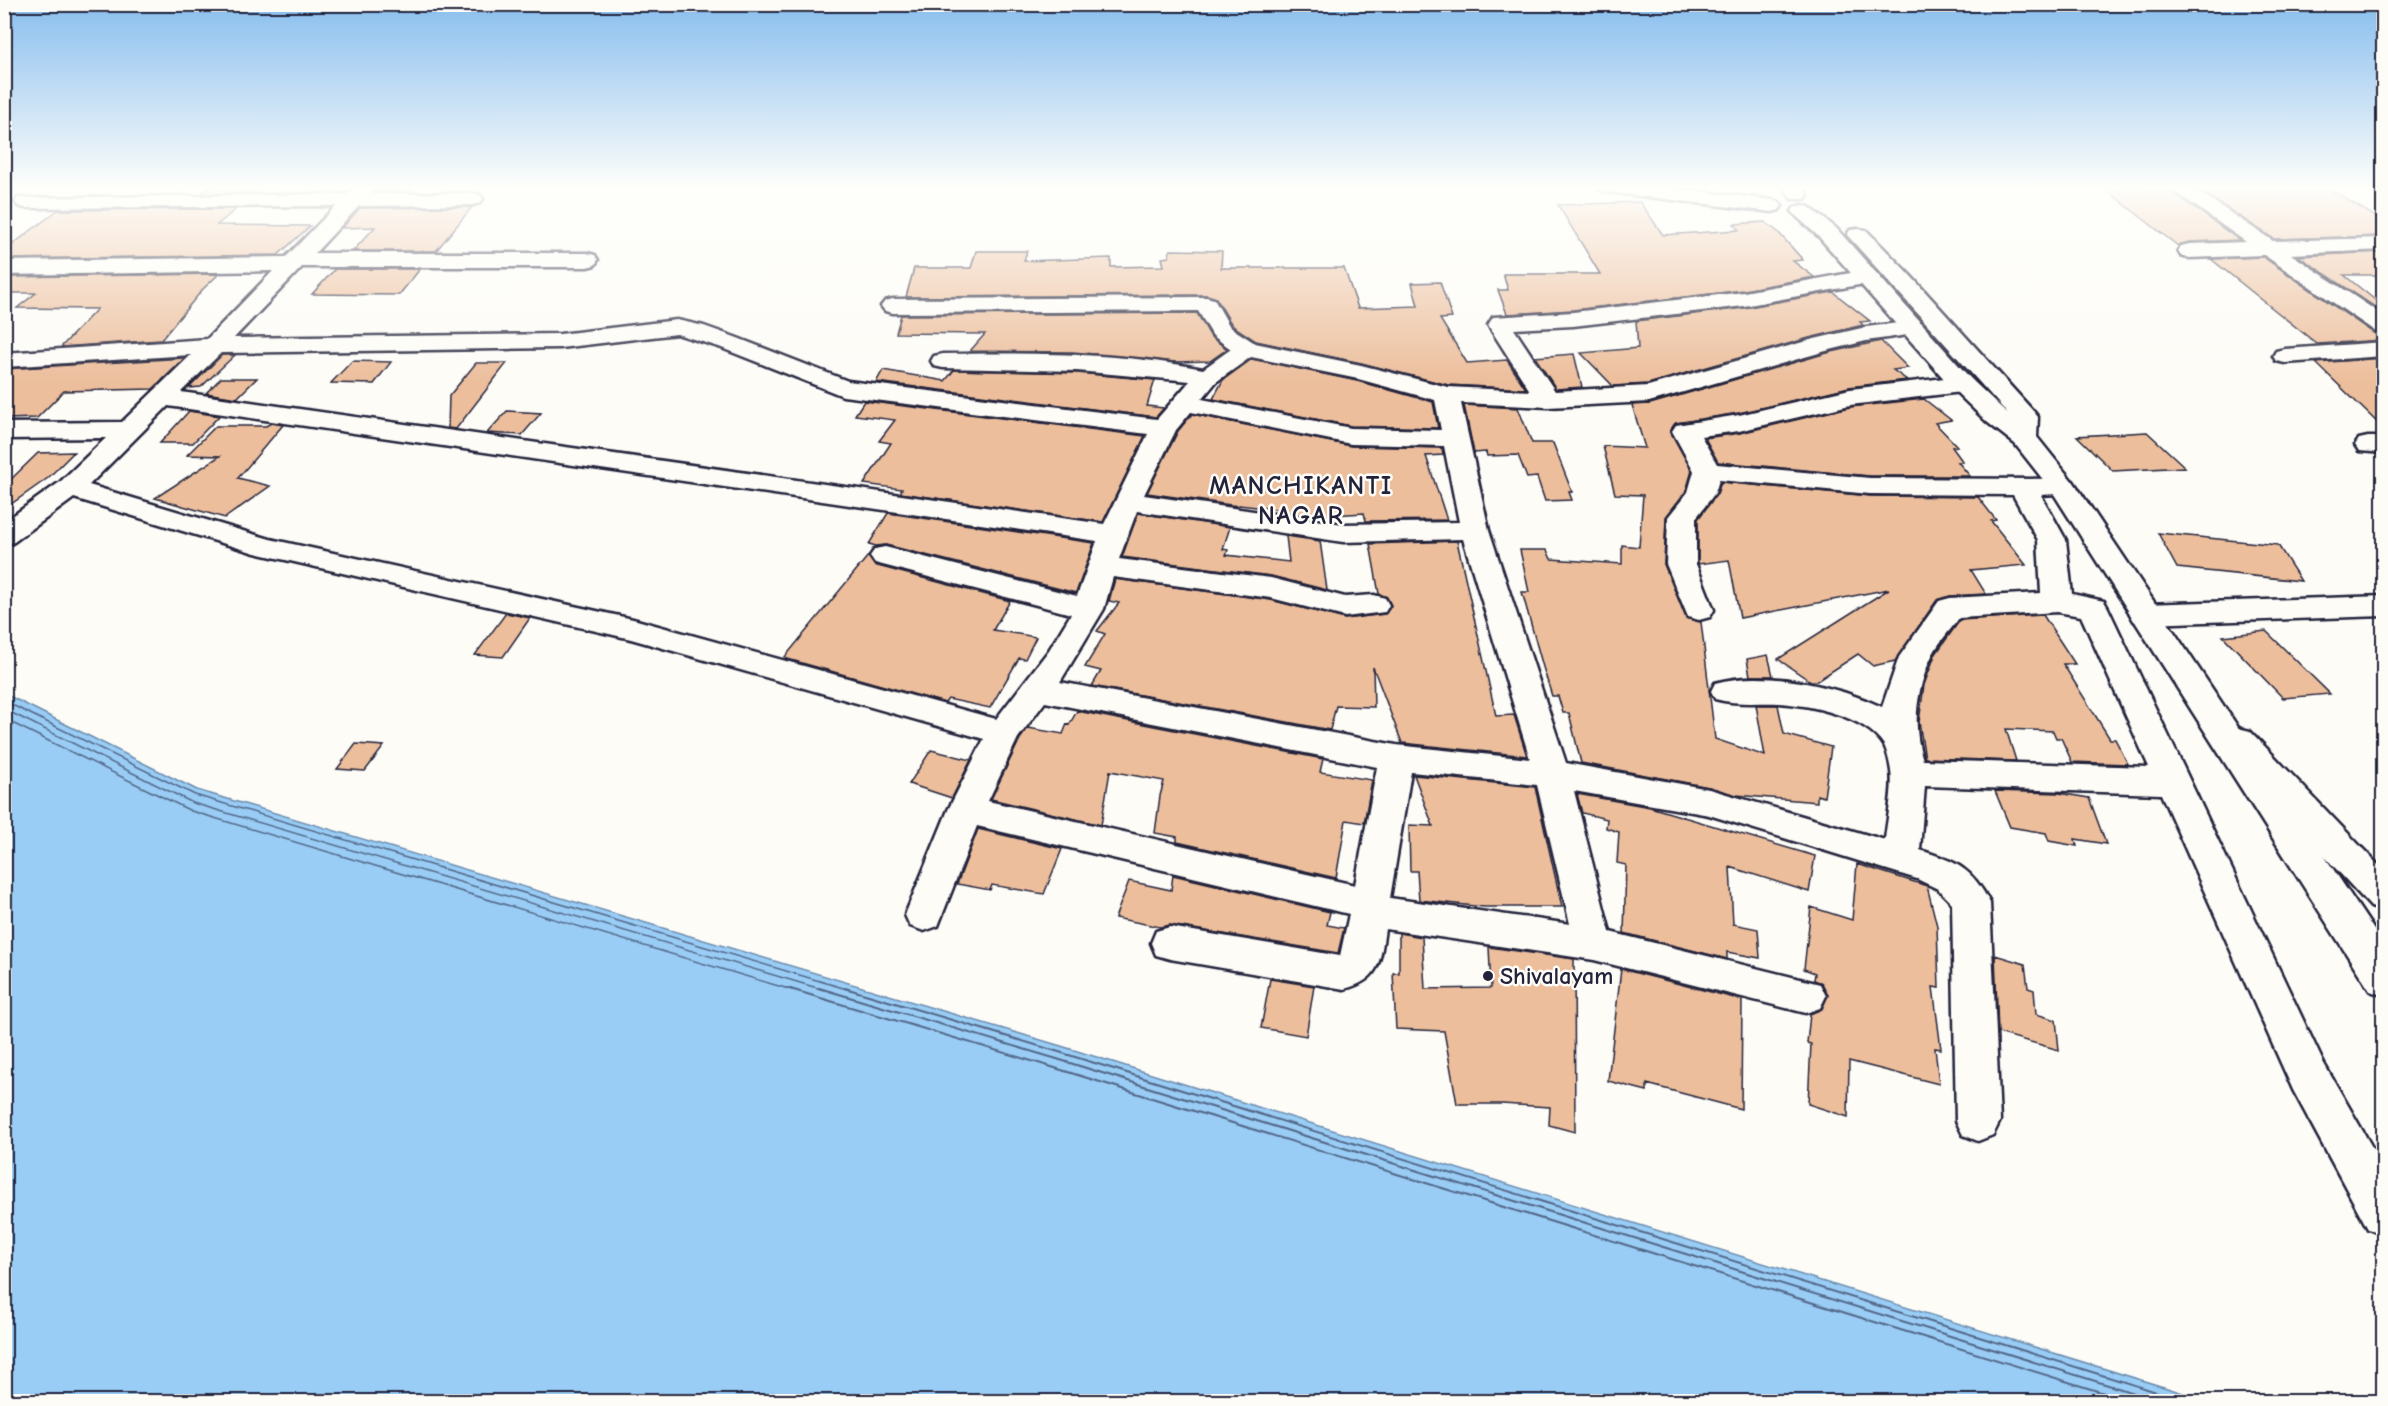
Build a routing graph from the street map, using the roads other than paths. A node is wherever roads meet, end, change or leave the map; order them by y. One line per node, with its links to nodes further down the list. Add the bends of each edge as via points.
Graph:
1 (303, 252): 6 (street)
2 (1845, 252): 8 (street)
3 (1874, 252): 30 (street, via 2025,417)
4 (2274, 252): 10 (street)
5 (587, 260): 6 (street)
6 (293, 262): 7 (street); 12 (street)
7 (4, 268)
8 (1868, 278): 11 (street); 23 (street, via 1573,320 1501,322)
9 (893, 306): 13 (street, via 1206,304 1221,331)
10 (2384, 327)
11 (1914, 328): 19 (street); 20 (street, via 1819,345)
12 (214, 346): 16 (street); 22 (street); 25 (street, via 560,341 677,327 727,342 843,388)
13 (1248, 349): 18 (street); 21 (street, via 1361,372)
14 (2384, 349): 15 (street)
15 (2285, 356)
16 (4, 360)
17 (943, 361): 18 (street, via 1120,367)
18 (1207, 377): 24 (street)
19 (1962, 384): 28 (street, via 1850,397); 30 (street)
20 (1648, 394): 23 (street); 28 (street)
21 (1447, 395): 23 (street); 29 (street)
22 (160, 398): 26 (street); 37 (street)
23 (1548, 399)
24 (1182, 404): 25 (street); 29 (street, via 1351,436)
25 (1164, 428): 35 (street)
26 (126, 430): 27 (street); 33 (street)
27 (4, 431)
28 (1685, 432): 31 (street)
29 (1455, 438): 36 (street)
30 (2024, 438): 32 (street)
31 (1708, 471): 34 (street, via 1870,486); 45 (street, via 1701,493 1682,517 1681,564)
32 (2063, 487): 34 (street); 46 (street)
33 (70, 488): 38 (street); 50 (street, via 265,547 633,629)
34 (2022, 488): 41 (street, via 2052,540)
35 (1127, 501): 36 (street, via 1343,532); 37 (street)
36 (1475, 530): 54 (street)
37 (1113, 534): 40 (street)
38 (4, 536)
39 (885, 556): 44 (street)
40 (1101, 566): 42 (street, via 1271,588 1345,607); 44 (street)
41 (2057, 602): 51 (street, via 1950,608 1915,657 1899,707); 55 (street, via 2092,608)
42 (1374, 605)
43 (2384, 606): 46 (street)
44 (1089, 609): 47 (street)
45 (1699, 610)
46 (2145, 614): 49 (street)
47 (1037, 689): 50 (street); 52 (street)
48 (1727, 691): 51 (street, via 1806,695 1844,704 1872,716)
49 (2202, 701): 58 (street); 63 (street)
50 (1004, 733): 56 (street)
51 (1899, 739): 53 (street)
52 (1396, 758): 54 (street); 59 (street)
53 (1909, 773): 55 (street); 57 (street)
54 (1551, 774): 57 (street, via 1709,802); 62 (street)
55 (2172, 781): 66 (street, via 2308,1076)
56 (966, 810): 59 (street); 60 (street)
57 (1901, 859): 65 (street, via 1950,877 1966,890 1971,903)
58 (2384, 896)
59 (1370, 908): 61 (street, via 1360,961 1347,973); 62 (street)
60 (924, 915)
61 (1170, 943)
62 (1594, 944): 64 (street)
63 (2384, 979)
64 (1806, 996)
65 (1978, 1121)
66 (2384, 1213)

